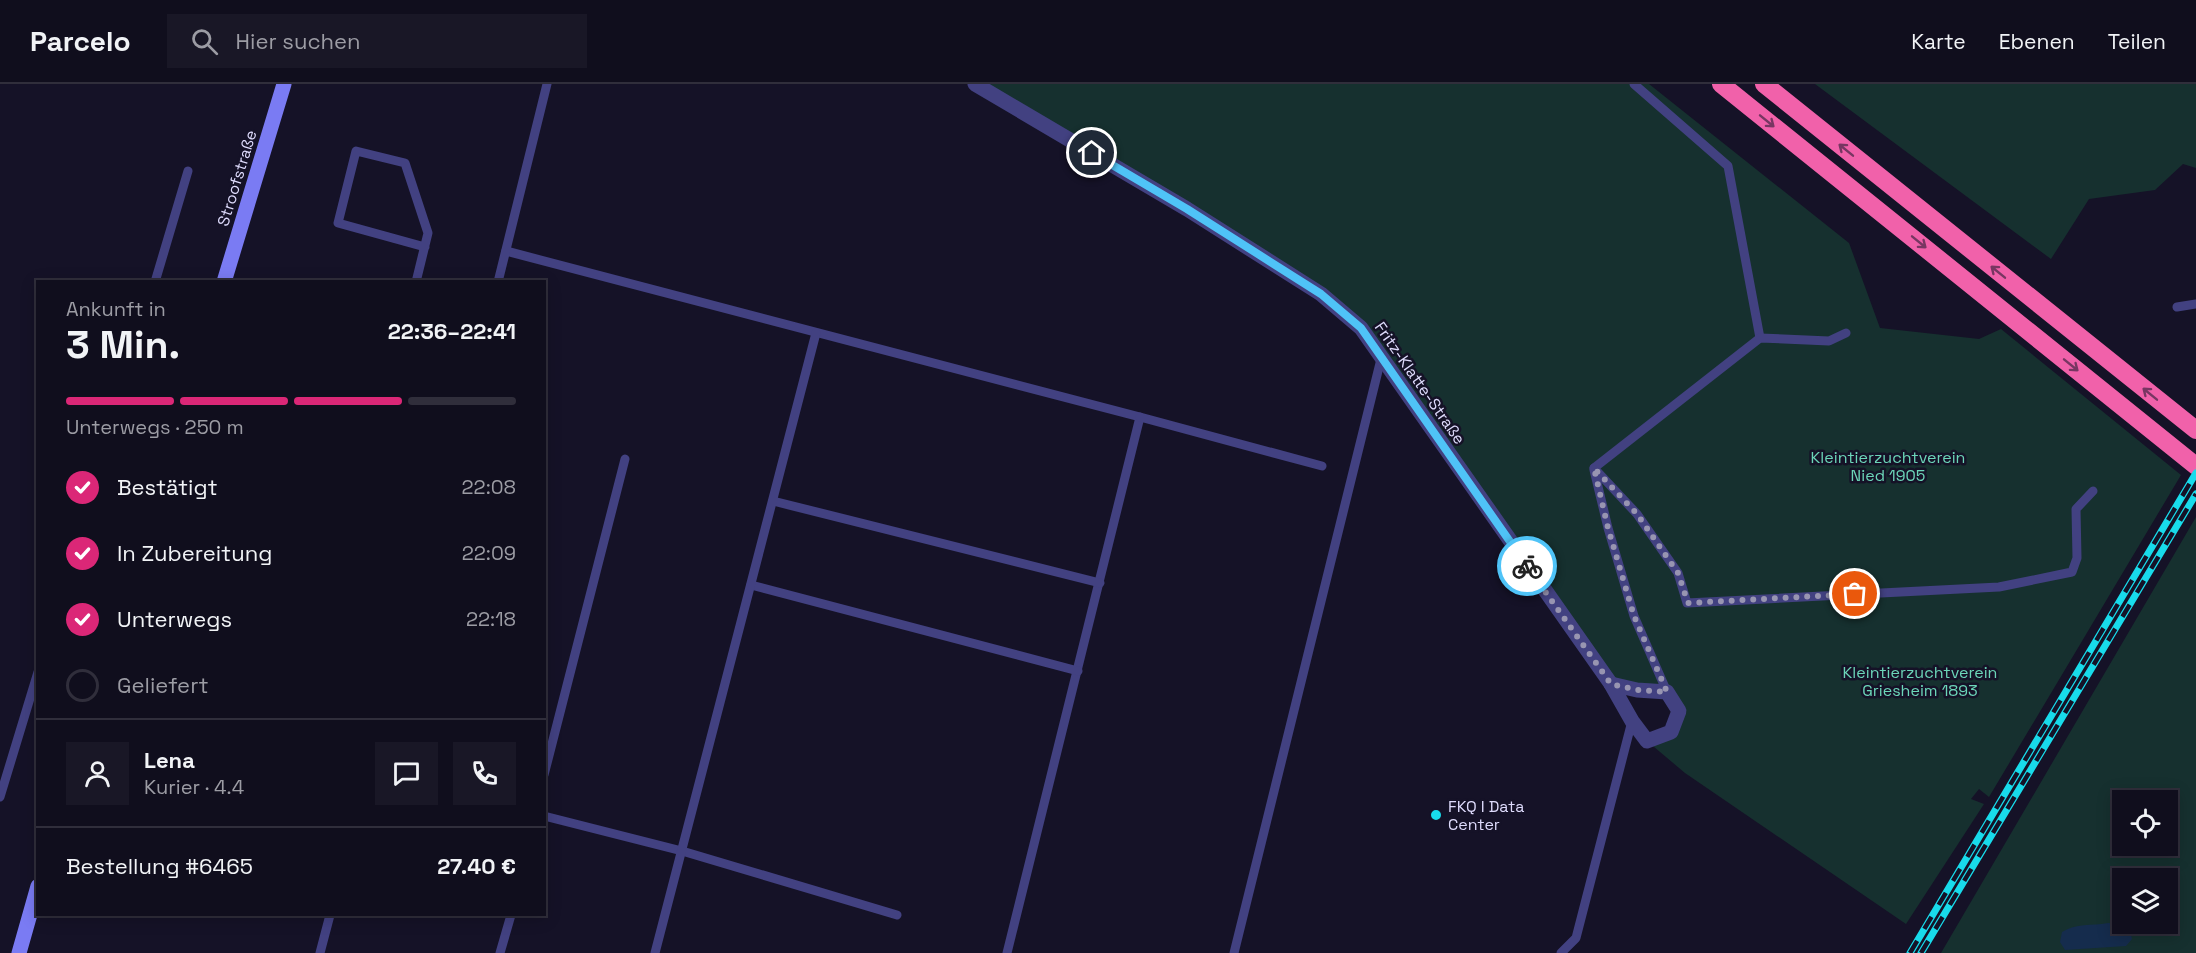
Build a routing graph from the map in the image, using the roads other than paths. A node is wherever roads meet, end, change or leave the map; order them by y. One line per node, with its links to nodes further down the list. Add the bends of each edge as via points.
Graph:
1 (284, 84): 11 (street, Stroofstraße)
2 (546, 84): 9 (lane)
3 (975, 84): 19 (street, Fritz-Klatte-Straße, via 1187,209 1321,294 1361,328)
4 (1634, 84): 18 (lane, via 1728,166)
5 (1721, 84): 24 (highway, one-way to 24)
6 (1764, 84): 21 (highway, one-way to 6)
7 (188, 171): 10 (lane)
8 (425, 248): 8 (lane, via 428,233 405,163 356,151 338,223); 12 (lane)
9 (506, 251): 13 (lane); 16 (lane)
10 (156, 280)
11 (225, 280)
12 (417, 280)
13 (499, 280)
14 (2196, 304): 15 (lane)
15 (2176, 307)
16 (816, 333): 20 (lane); 27 (lane)
17 (1846, 333): 18 (lane, via 1829,341)
18 (1760, 338): 25 (lane)
19 (1381, 359): 32 (street, Fritz-Klatte-Straße); 48 (lane)
20 (1140, 417): 23 (lane); 28 (lane)
21 (2196, 430)
22 (626, 459): 35 (lane)
23 (1322, 466)
24 (2196, 466)
25 (1594, 468): 26 (lane, via 1644,524 1678,573 1688,603 1999,587 2072,572 2077,558 2076,509); 33 (lane, Fritz-Klatte-Straße, via 1634,616)
26 (2093, 490)
27 (773, 501): 28 (lane); 29 (lane)
28 (1100, 583): 30 (lane)
29 (751, 585): 30 (lane); 38 (lane)
30 (1078, 671): 47 (lane)
31 (36, 679): 36 (lane)
32 (1611, 684): 33 (street); 34 (street, Fritz-Klatte-Straße)
33 (1667, 692): 34 (street, Fritz-Klatte-Straße, via 1679,711 1671,732 1647,741)
34 (1632, 721): 49 (lane, via 1576,938)
35 (546, 767)
36 (0, 797)
37 (546, 816): 38 (lane)
38 (682, 850): 40 (lane); 46 (lane)
39 (36, 893): 43 (street)
40 (897, 915)
41 (330, 916): 44 (lane)
42 (511, 916): 45 (lane)
43 (20, 953)
44 (320, 953)
45 (500, 953)
46 (655, 953)
47 (1007, 953)
48 (1234, 953)
49 (1560, 953)

